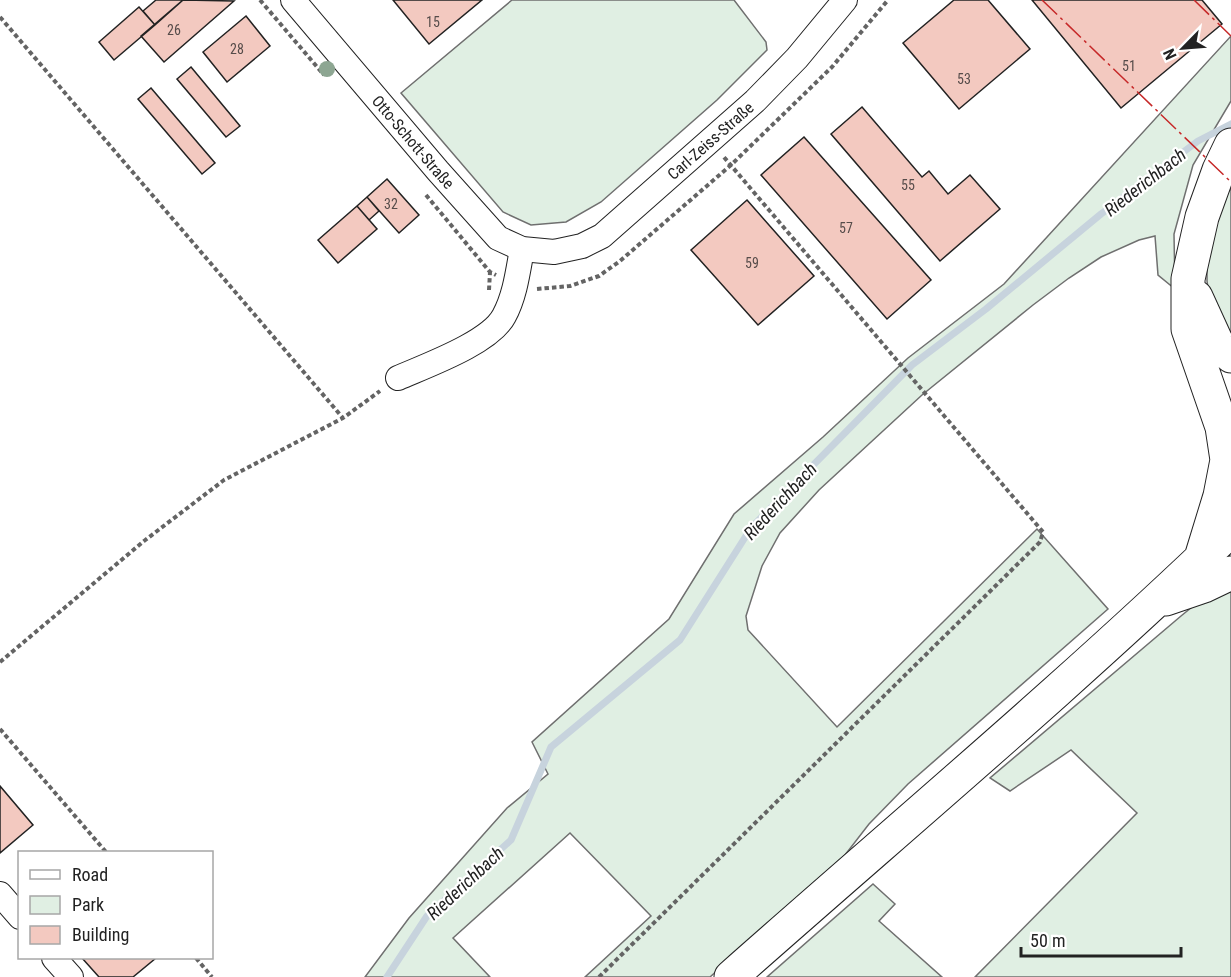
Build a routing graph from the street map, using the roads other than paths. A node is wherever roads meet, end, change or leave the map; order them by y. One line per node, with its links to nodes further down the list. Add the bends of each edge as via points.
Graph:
1 (293, 0): 4 (street, Otto-Schott-Straße, via 498,238)
2 (845, 0): 5 (street, Carl-Zeiss-Straße, via 797,58 711,141 602,236 582,246)
3 (1225, 158): 6 (highway, via 1202,217)
4 (522, 249): 5 (street, Otto-Schott-Straße); 8 (street, via 504,317 486,336)
5 (554, 252)
6 (1188, 279): 7 (highway, via 1217,343); 10 (highway, via 1188,329 1222,427 1227,460)
7 (1231, 356)
8 (398, 378)
9 (1231, 530): 10 (highway)
10 (1200, 560): 12 (highway)
11 (1231, 573): 12 (highway)
12 (1153, 604): 17 (highway)
13 (0, 894): 14 (street)
14 (18, 915)
15 (56, 959): 16 (street)
16 (71, 977)
17 (731, 977)

